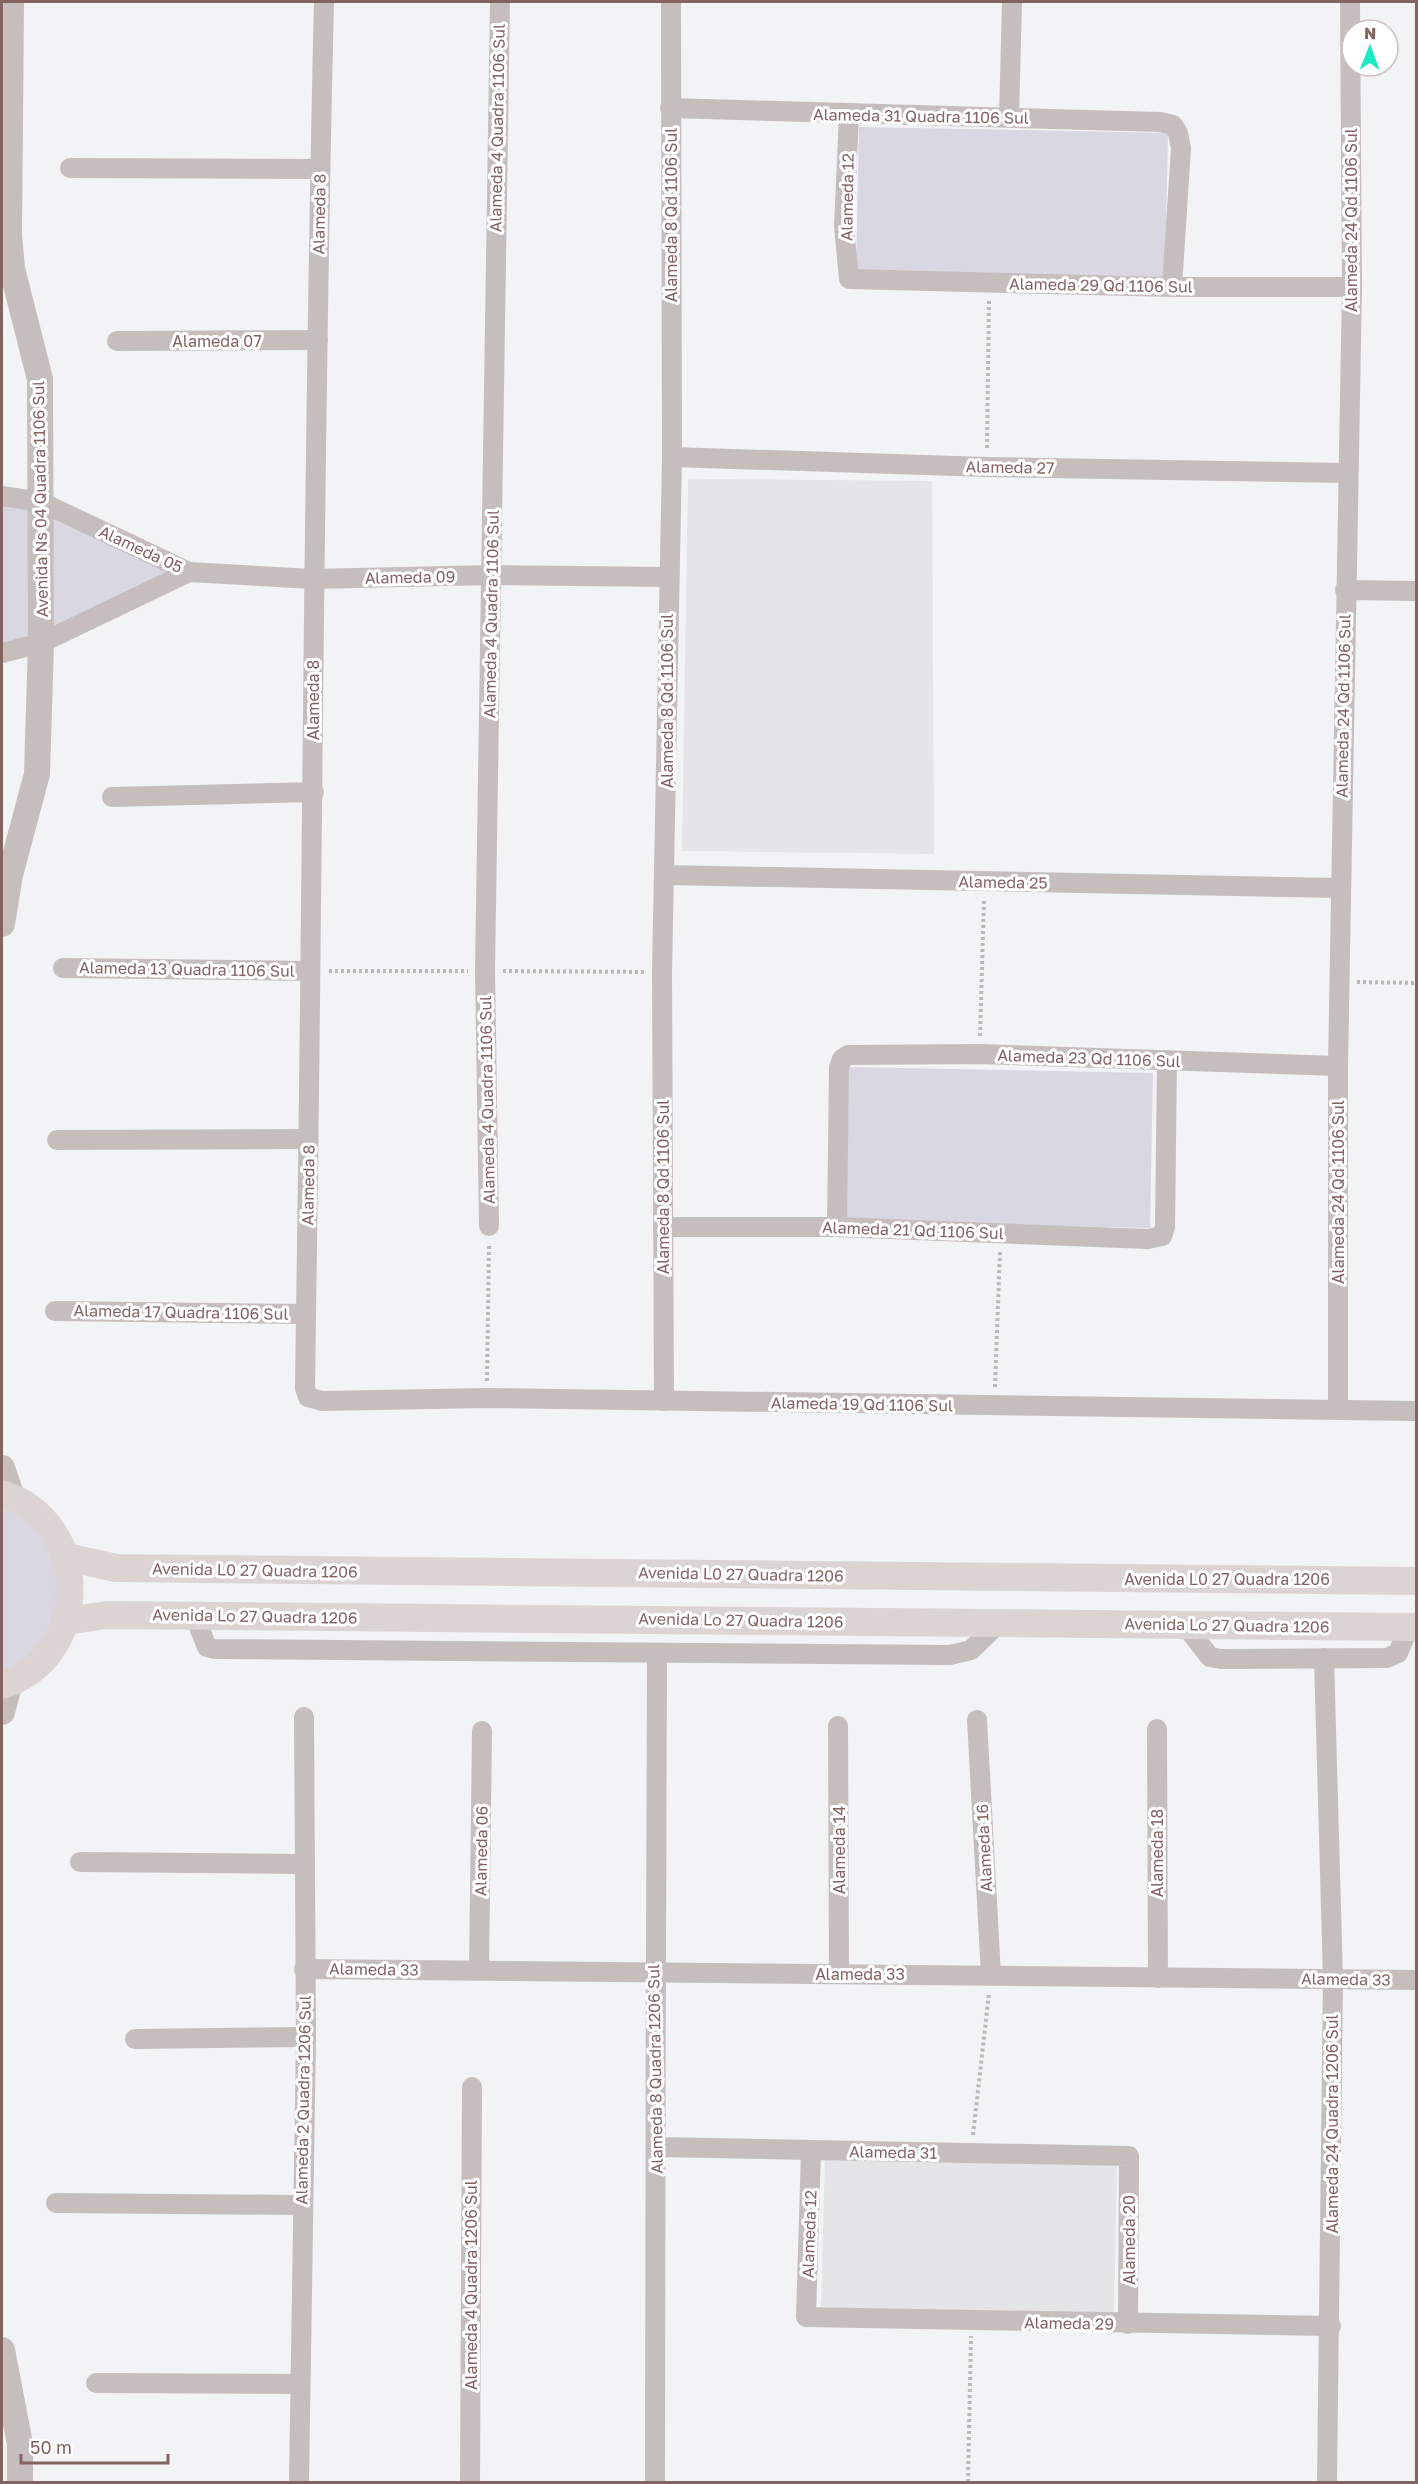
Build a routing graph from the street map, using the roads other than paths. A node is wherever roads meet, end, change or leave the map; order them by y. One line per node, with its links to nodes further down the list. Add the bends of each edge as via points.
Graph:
1 (11, 2): 20 (street, Avenida Ns 04 Quadra 1106 Sul, via 9,235 12,269 40,379)
2 (324, 2): 11 (street, Alameda 8)
3 (500, 2): 22 (street, Alameda 4 Quadra 1106 Sul)
4 (671, 2): 7 (street, Alameda 8 Qd 1106 Sul)
5 (1012, 2): 9 (street)
6 (1350, 2): 14 (street, Alameda 24 Qd 1106 Sul)
7 (670, 108): 8 (street, Alameda 31 Quadra 1106 Sul); 17 (street, Alameda 8 Qd 1106 Sul)
8 (849, 115): 9 (street, Alameda 31 Quadra 1106 Sul); 12 (street, Alameda 12, via 844,226)
9 (1009, 117): 13 (street, Alameda 31 Quadra 1106 Sul, via 1173,125 1181,148)
10 (70, 168): 11 (street)
11 (320, 169): 15 (street, Alameda 8)
12 (849, 279): 13 (street, Alameda 29 Qd 1106 Sul)
13 (1172, 287): 14 (street, Alameda 29 Qd 1106 Sul)
14 (1352, 287): 18 (street, Alameda 24 Qd 1106 Sul)
15 (318, 340): 16 (street, Alameda 07); 24 (street, Alameda 8)
16 (117, 341)
17 (672, 457): 18 (street, Alameda 27); 23 (street, Alameda 8 Qd 1106 Sul)
18 (1348, 473): 25 (street, Alameda 24 Qd 1106 Sul)
19 (2, 496): 20 (street, Alameda 05)
20 (41, 502): 21 (street, Alameda 05); 27 (street, Avenida Ns 04 Quadra 1106 Sul)
21 (189, 572): 24 (street, Alameda 09); 27 (street, Alameda 05)
22 (492, 575): 23 (street, Alameda 09); 24 (street, Alameda 09); 40 (street, Alameda 4 Quadra 1106 Sul, via 485,971)
23 (668, 577): 31 (street, Alameda 8 Qd 1106 Sul)
24 (312, 579): 29 (street, Alameda 8)
25 (1345, 590): 26 (street); 32 (street, Alameda 24 Qd 1106 Sul)
26 (1416, 591)
27 (41, 643): 28 (street, Alameda 05); 33 (street, Avenida Ns 04 Quadra 1106 Sul, via 37,774 10,875)
28 (2, 653)
29 (314, 792): 30 (street); 35 (street, Alameda 8)
30 (112, 797)
31 (666, 875): 32 (street, Alameda 25); 41 (street, Alameda 8 Qd 1106 Sul, via 662,972)
32 (1340, 888): 37 (street, Alameda 24 Qd 1106 Sul)
33 (2, 924)
34 (63, 968): 35 (street, Alameda 13 Quadra 1106 Sul)
35 (310, 971): 38 (street, Alameda 8)
36 (1167, 1060): 37 (street, Alameda 23 Qd 1106 Sul); 42 (street, Alameda 23 Qd 1106 Sul, via 979,1054 848,1055 839,1068); 42 (street, Alameda 21 Qd 1106 Sul, via 1162,1236 1148,1239)
37 (1338, 1066): 47 (street, Alameda 24 Qd 1106 Sul)
38 (308, 1139): 39 (street); 44 (street, Alameda 8)
39 (57, 1140)
40 (489, 1226)
41 (663, 1227): 42 (street, Alameda 21 Qd 1106 Sul); 46 (street, Alameda 8 Qd 1106 Sul)
42 (837, 1227)
43 (55, 1311): 44 (street, Alameda 17 Quadra 1106 Sul)
44 (306, 1314): 45 (street, Alameda 8)
45 (308, 1397): 46 (street, Alameda 19 Qd 1106 Sul, via 322,1401)
46 (664, 1401): 47 (street, Alameda 19 Qd 1106 Sul)
47 (1338, 1410): 48 (street, Alameda 19 Qd 1106 Sul)
48 (1416, 1411)
49 (2, 1468): 50 (street)
50 (7, 1495): 51 (main road, via 45,1521)
51 (66, 1557): 52 (main road, Avenida L0 27 Quadra 1206, via 116,1568); 56 (main road, via 71,1600)
52 (1416, 1581)
53 (194, 1615): 54 (main road, Avenida Lo 27 Quadra 1206); 56 (main road, Avenida Lo 27 Quadra 1206, via 107,1614); 60 (street, via 207,1647 214,1649)
54 (529, 1618): 55 (main road, Avenida Lo 27 Quadra 1206); 60 (street)
55 (586, 1619): 57 (main road, Avenida Lo 27 Quadra 1206); 61 (street)
56 (66, 1621): 64 (main road, via 54,1646 41,1660)
57 (1000, 1622): 58 (main road, Avenida Lo 27 Quadra 1206); 62 (street, via 971,1650 961,1654)
58 (1184, 1624): 59 (main road, Avenida Lo 27 Quadra 1206); 63 (street, via 1210,1657)
59 (1413, 1627): 63 (street, via 1398,1653 1387,1658)
60 (532, 1653): 61 (street)
61 (587, 1654): 62 (street)
62 (657, 1654): 75 (street, Alameda 8 Quadra 1206 Sul)
63 (1323, 1658): 79 (street, Alameda 24 Quadra 1206 Sul)
64 (6, 1683): 65 (street)
65 (2, 1712)
66 (304, 1717): 72 (street, Alameda 2 Quadra 1206 Sul)
67 (977, 1720): 77 (street, Alameda 16)
68 (838, 1726): 76 (street, Alameda 14)
69 (1156, 1729): 78 (street, Alameda 18)
70 (482, 1731): 74 (street, Alameda 06)
71 (80, 1862): 72 (street)
72 (304, 1864): 73 (street, Alameda 2 Quadra 1206 Sul)
73 (304, 1969): 74 (street, Alameda 33); 81 (street, Alameda 2 Quadra 1206 Sul)
74 (479, 1970): 75 (street, Alameda 33)
75 (654, 1974): 76 (street, Alameda 33); 84 (street, Alameda 8 Quadra 1206 Sul)
76 (839, 1974): 77 (street, Alameda 33)
77 (991, 1975): 78 (street, Alameda 33)
78 (1158, 1978): 79 (street, Alameda 33)
79 (1333, 1979): 80 (street, Alameda 33); 91 (street, Alameda 24 Quadra 1206 Sul)
80 (1416, 1980)
81 (306, 2037): 82 (street); 88 (street, Alameda 2 Quadra 1206 Sul)
82 (135, 2039)
83 (472, 2087): 97 (street, Alameda 4 Quadra 1206 Sul)
84 (657, 2147): 85 (street, Alameda 31); 98 (street, Alameda 8 Quadra 1206 Sul)
85 (811, 2151): 86 (street, Alameda 31); 89 (street, Alameda 12)
86 (1129, 2156): 90 (street, Alameda 20)
87 (56, 2203): 88 (street)
88 (301, 2205): 94 (street, Alameda 2 Quadra 1206 Sul)
89 (806, 2317): 90 (street, Alameda 29)
90 (1128, 2324): 91 (street, Alameda 29)
91 (1331, 2326): 99 (street, Alameda 24 Quadra 1206 Sul)
92 (2, 2350): 95 (street, via 20,2444)
93 (96, 2383): 94 (street)
94 (298, 2384): 96 (street, Alameda 2 Quadra 1206 Sul)
95 (20, 2482)
96 (299, 2482)
97 (470, 2482)
98 (654, 2482)
99 (1327, 2482)

